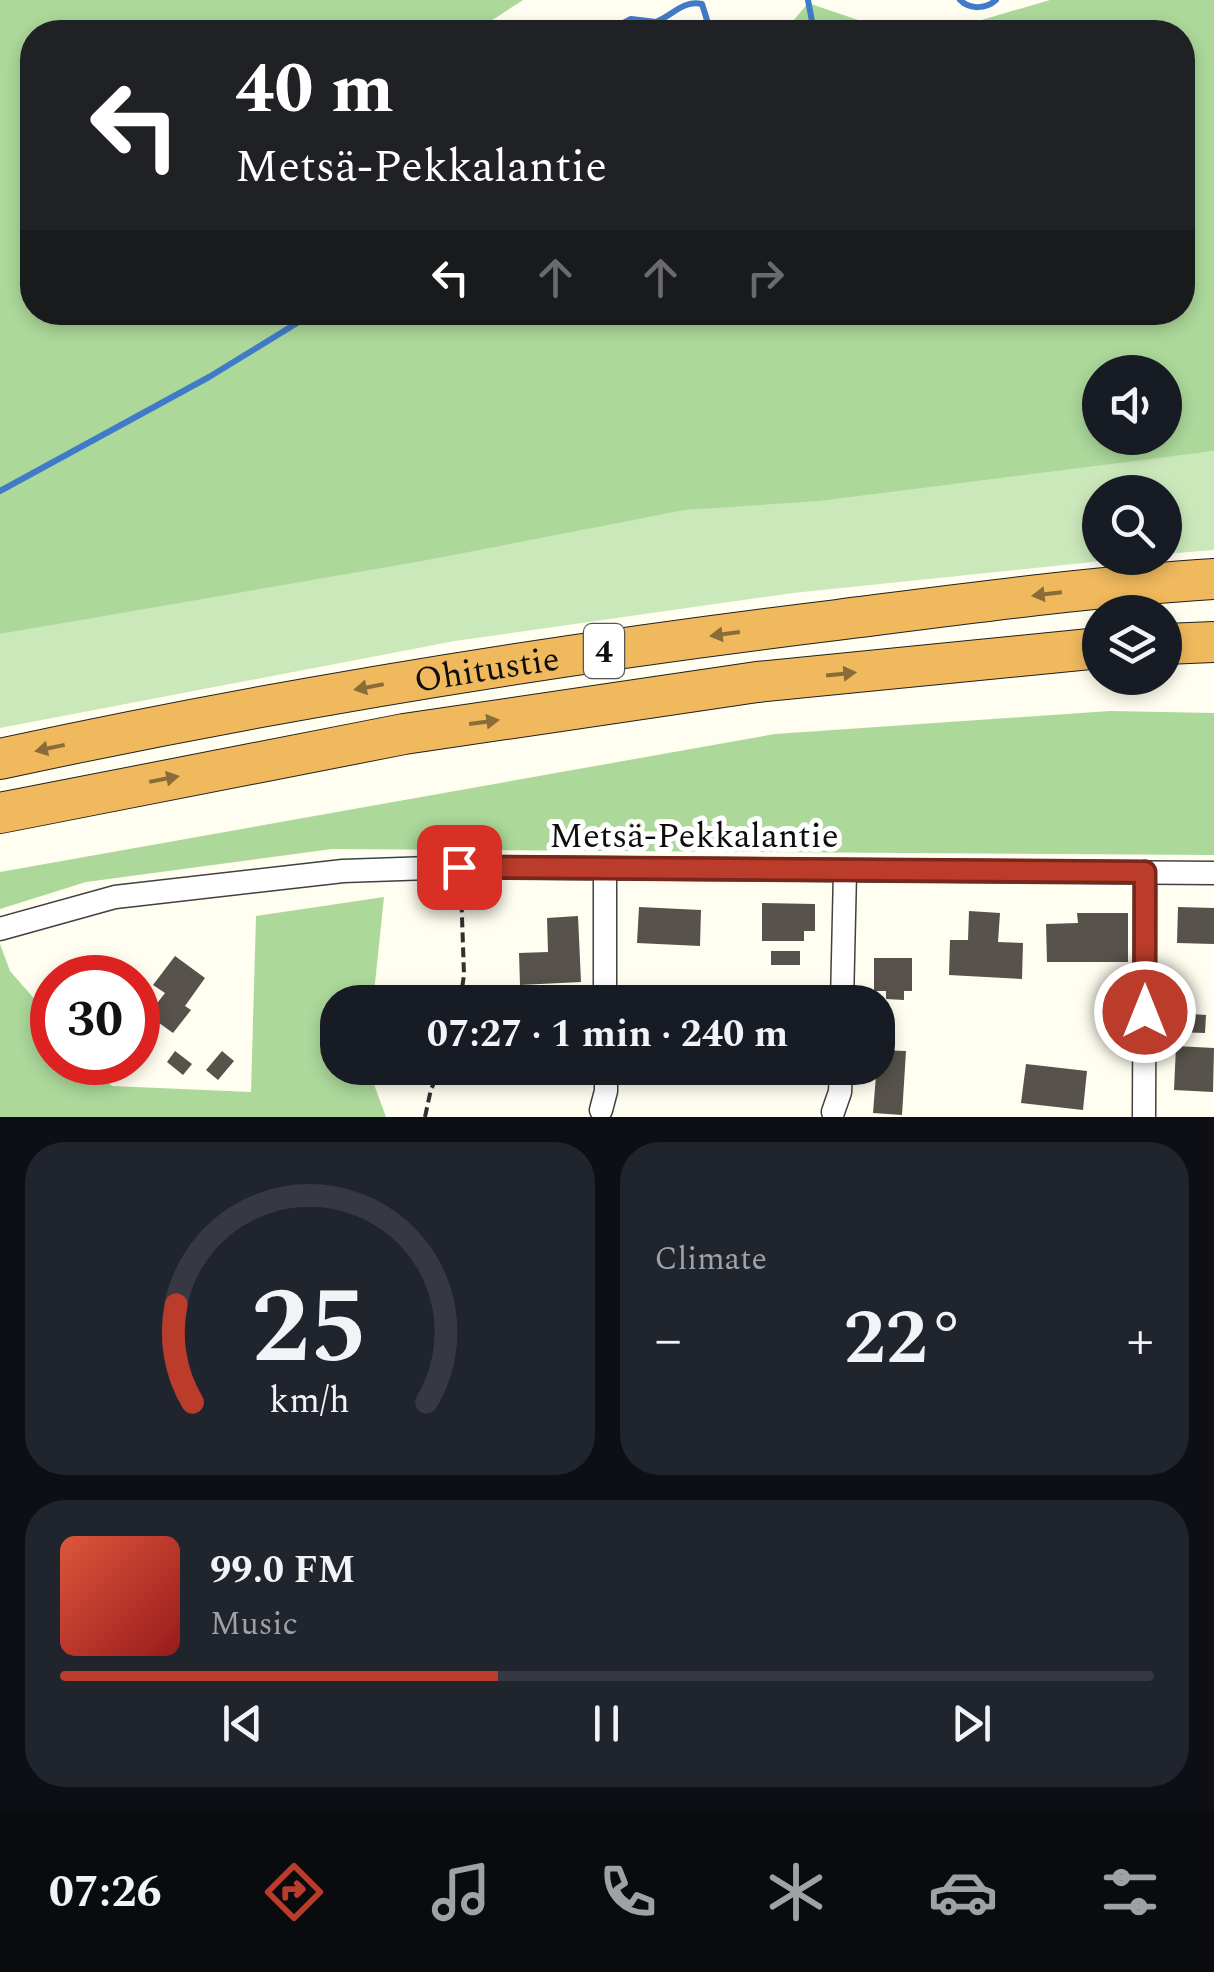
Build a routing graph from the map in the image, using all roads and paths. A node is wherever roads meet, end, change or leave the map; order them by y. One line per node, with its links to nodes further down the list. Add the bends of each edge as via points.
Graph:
1 (1214, 579): 5 (highway, Ohitustie / 4, one-way to 5, via 866,616 434,675)
2 (1214, 642): 3 (highway)
3 (1182, 643)
4 (1082, 650): 6 (highway, Ohitustie / 4, one-way to 4, via 404,734 757,682)
5 (0, 759)
6 (0, 812)
7 (459, 867): 8 (street, Metsä-Pekkalantie); 12 (street, Metsä-Pekkalantie, via 342,871 115,897); 13 (path)
8 (605, 871): 9 (street, Metsä-Pekkalantie); 14 (street)
9 (845, 872): 10 (street, Metsä-Pekkalantie); 15 (street)
10 (1145, 872): 11 (street, Metsä-Pekkalantie); 22 (street)
11 (1214, 873)
12 (0, 928)
13 (463, 985)
14 (606, 985)
15 (842, 985)
16 (433, 1085): 21 (path)
17 (604, 1085): 19 (street)
18 (840, 1085): 20 (street)
19 (601, 1110)
20 (833, 1112)
21 (425, 1117)
22 (1144, 1117)

